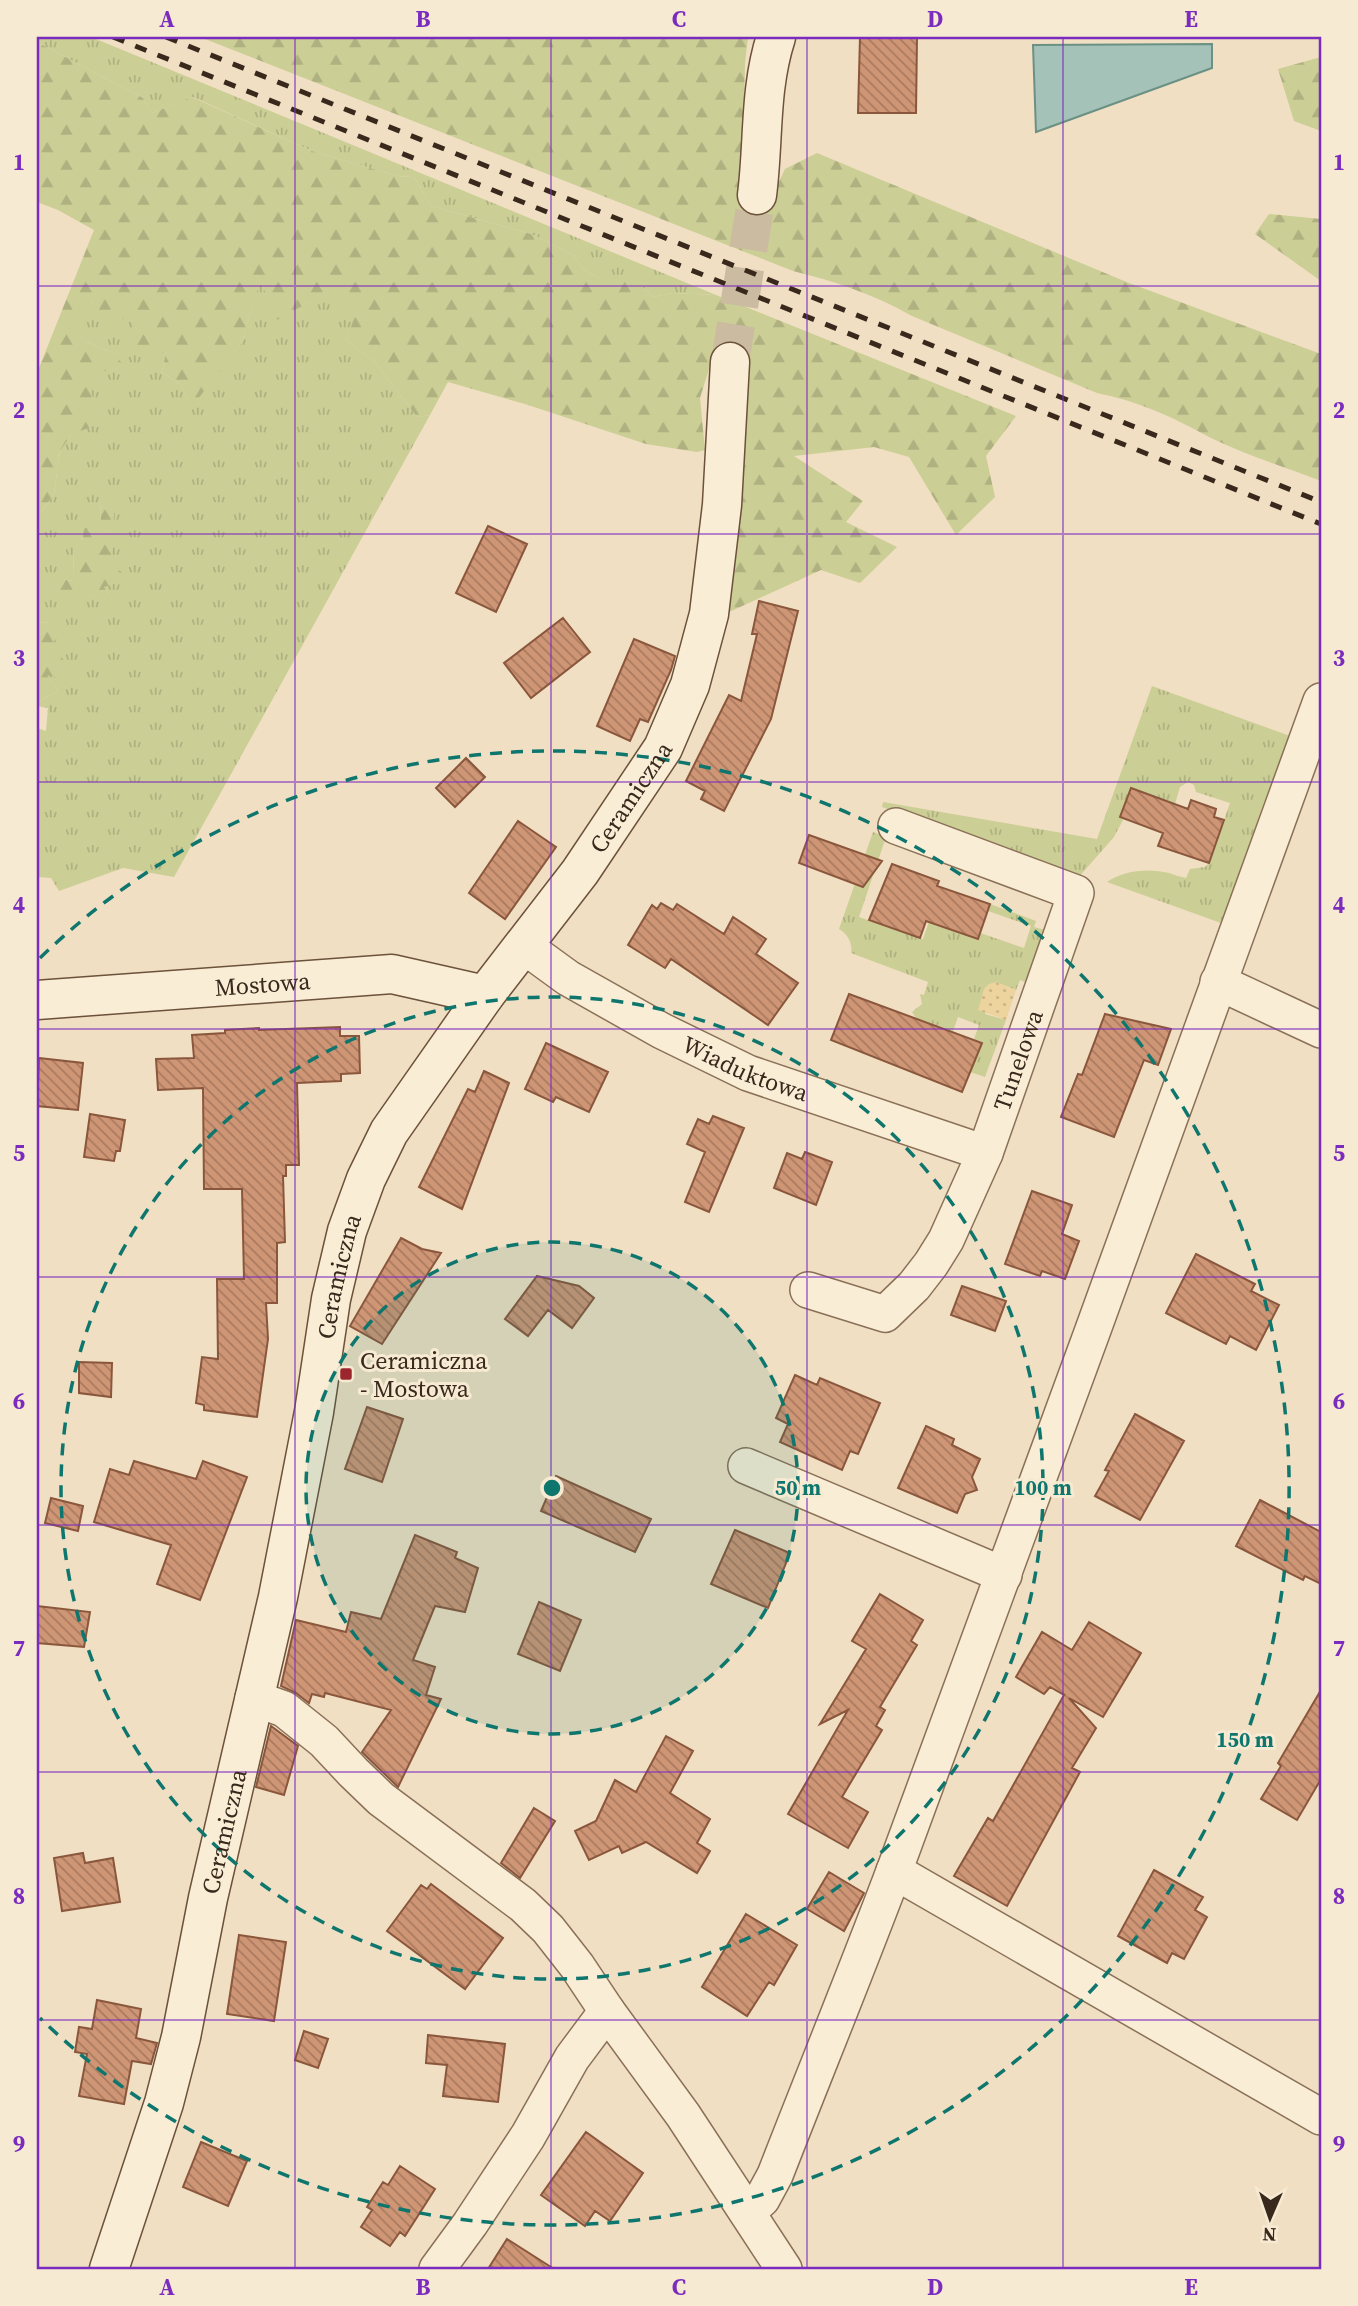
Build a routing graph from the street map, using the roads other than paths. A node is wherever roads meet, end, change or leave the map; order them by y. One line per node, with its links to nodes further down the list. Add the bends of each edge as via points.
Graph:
1 (776, 37): 2 (street, via 761,114)
2 (757, 195)
3 (730, 362): 6 (street, Ceramiczna, via 722,505 709,614 690,685 663,748)
4 (1321, 701): 7 (street)
5 (896, 826): 11 (street, Tunelowa, via 1076,893)
6 (524, 946): 8 (street, Ceramiczna); 11 (street, Wiaduktowa, via 579,985 748,1073)
7 (1218, 982): 10 (street); 14 (street)
8 (485, 995): 9 (street, Mostowa, via 392,974); 15 (street, Ceramiczna, via 389,1132 347,1231 278,1597)
9 (37, 1000)
10 (1321, 1030)
11 (985, 1153): 12 (street, Tunelowa, via 946,1240 914,1286 886,1314)
12 (808, 1290)
13 (746, 1466): 14 (street)
14 (1004, 1575): 16 (street)
15 (253, 1698): 17 (street, via 284,1709 324,1741 381,1799 523,1905 548,1928); 20 (street, Ceramiczna, via 178,2050)
16 (894, 1871): 18 (street); 19 (street, via 775,2175 762,2199)
17 (607, 2011): 19 (street); 21 (street)
18 (1321, 2117)
19 (747, 2212): 22 (street)
20 (109, 2269)
21 (437, 2269)
22 (784, 2269)

